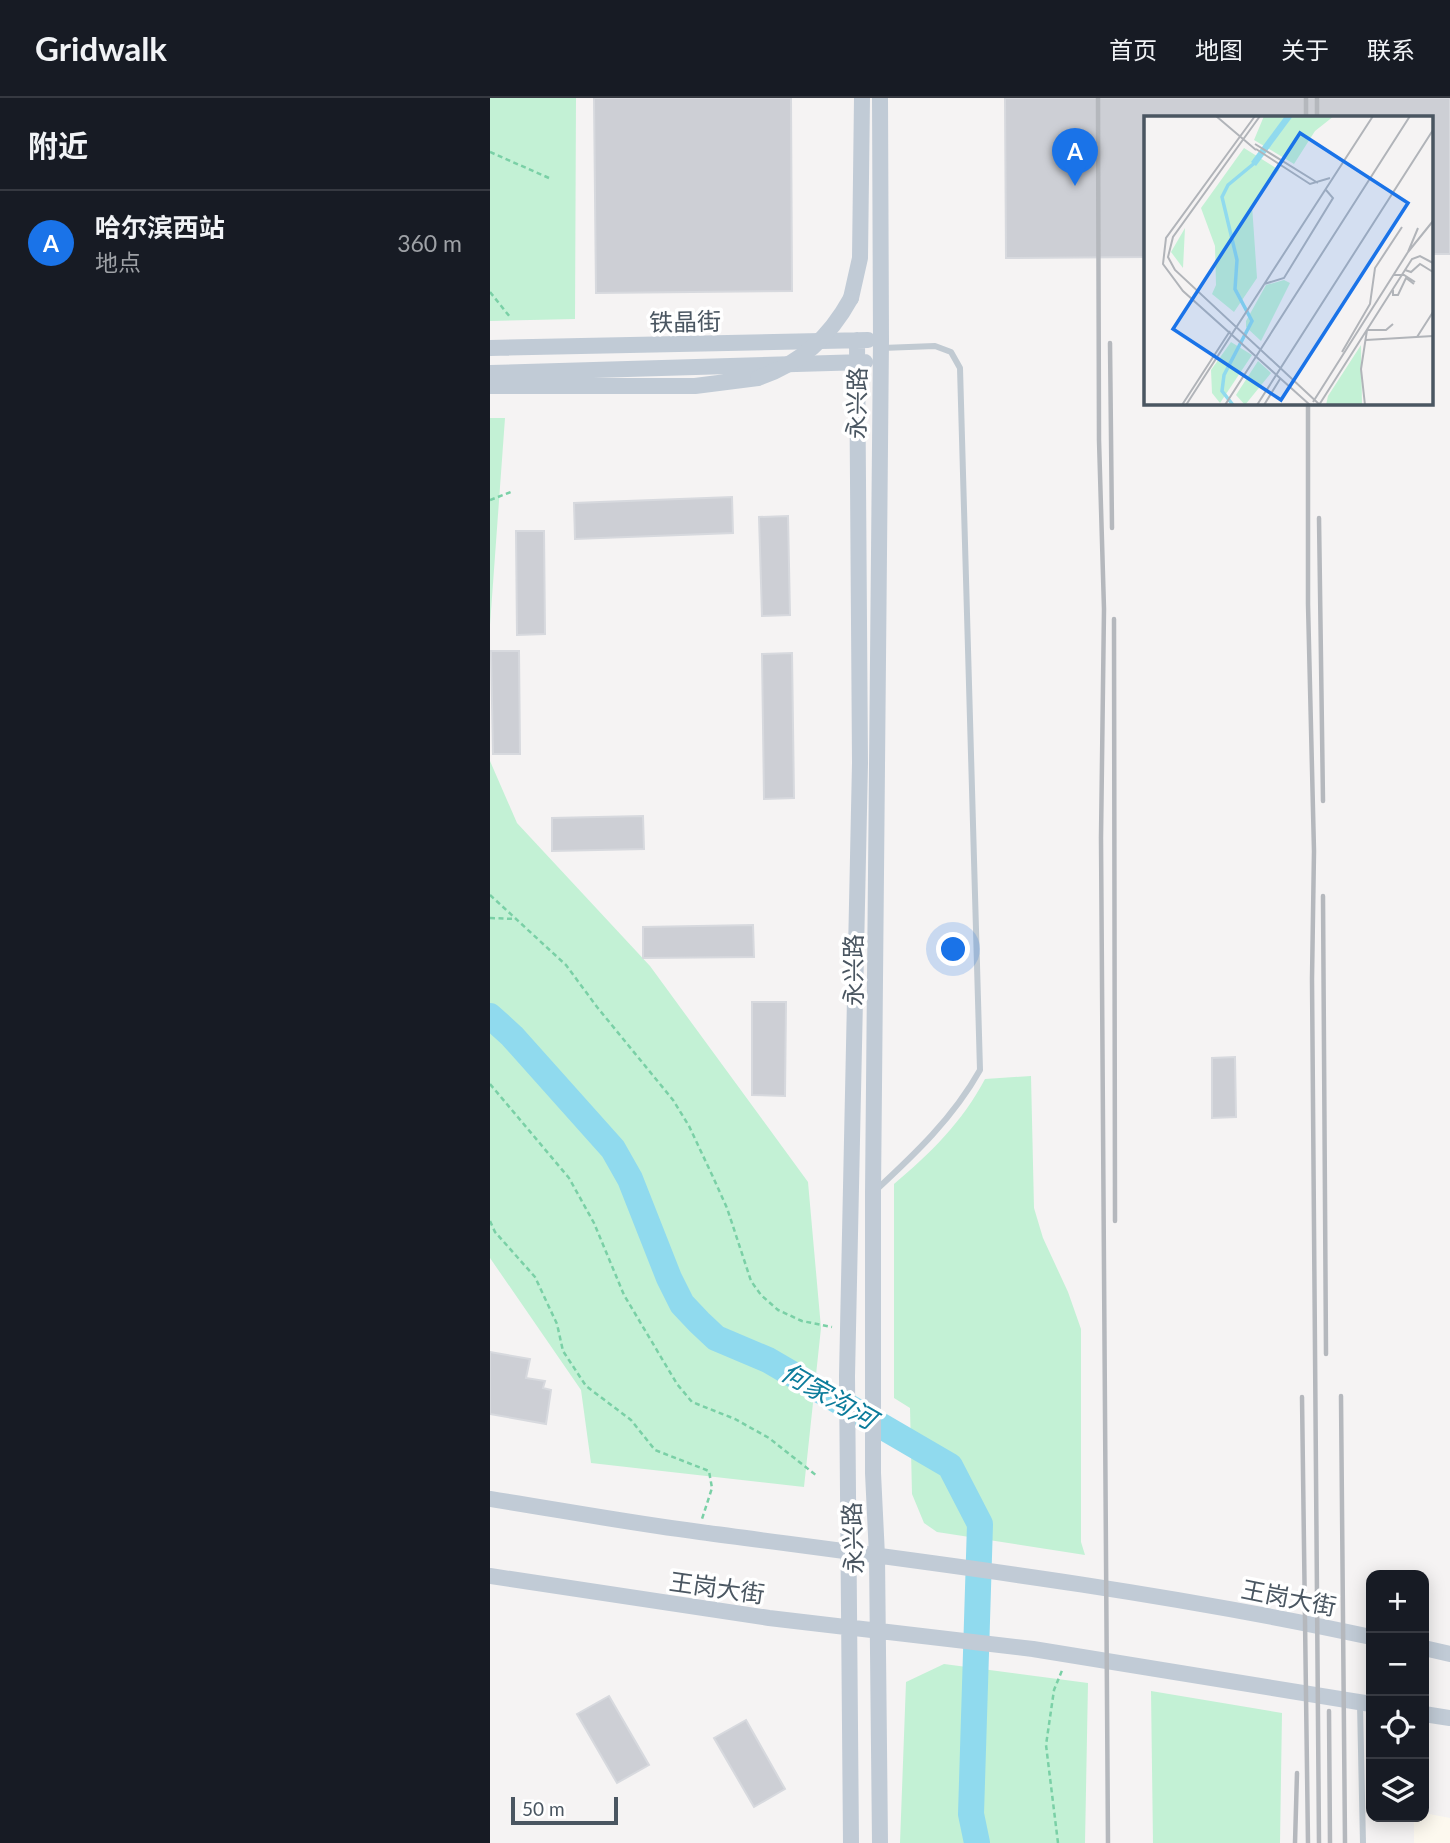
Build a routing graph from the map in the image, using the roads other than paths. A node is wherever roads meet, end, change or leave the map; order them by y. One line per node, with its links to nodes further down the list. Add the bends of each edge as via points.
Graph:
1 (862, 98): 8 (main road, bridge, via 857,279 840,318 814,348 777,371 737,382)
2 (880, 98): 5 (main road, 永兴路)
3 (857, 340): 4 (main road, 铁晶街); 5 (main road, 铁晶街); 6 (main road, 永兴路)
4 (490, 348)
5 (880, 350): 6 (main road, 铁晶街); 9 (main road, 永兴路); 9 (lane, via 934,346 951,352 960,368 980,1070 953,1113)
6 (857, 362): 7 (main road, 铁晶街); 11 (main road, 永兴路, via 860,763 847,1377)
7 (490, 373)
8 (490, 386)
9 (873, 1193): 12 (main road, 永兴路)
10 (490, 1499): 11 (main road)
11 (848, 1553): 12 (main road); 14 (main road, 永兴路)
12 (877, 1556): 15 (main road, 永兴路); 16 (main road, 王岗大街, via 1218,1606)
13 (490, 1576): 14 (main road, 王岗大街)
14 (850, 1627): 15 (main road, 王岗大街); 22 (main road, 永兴路)
15 (876, 1629): 19 (main road, 王岗大街, via 1033,1649); 23 (main road, 永兴路)
16 (1366, 1636)
17 (1429, 1649): 18 (main road)
18 (1450, 1654)
19 (1366, 1703): 24 (lane)
20 (1429, 1715): 21 (main road)
21 (1450, 1718)
22 (851, 1843)
23 (880, 1843)
24 (1363, 1843)

